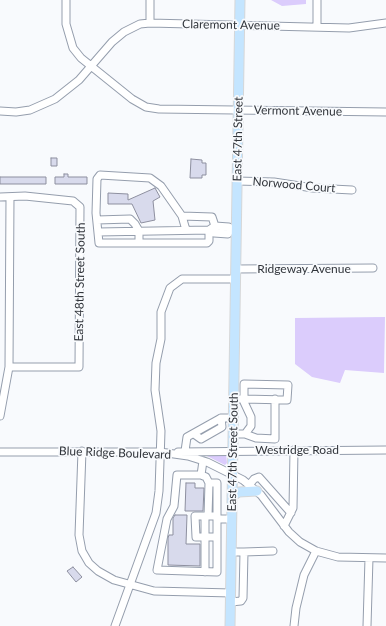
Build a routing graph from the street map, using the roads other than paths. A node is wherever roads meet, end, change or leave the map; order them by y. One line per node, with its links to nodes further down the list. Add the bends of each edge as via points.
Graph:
1 (66, 0): 9 (street, Vermont Avenue, via 69,36 73,48)
2 (150, 0): 5 (street)
3 (240, 0): 7 (main road, East 47th Street)
4 (317, 0): 8 (street)
5 (150, 23): 7 (street, Claremont Avenue); 9 (street, Claremont Avenue, via 140,24 124,32)
6 (386, 23): 8 (street, Claremont Avenue, via 348,28)
7 (239, 25): 8 (street, Claremont Avenue); 10 (main road, East 47th Street)
8 (317, 27)
9 (91, 66): 10 (street, Vermont Avenue, via 146,107); 11 (street, via 68,90 45,104 30,110)
10 (238, 110): 12 (street, Vermont Avenue); 13 (main road, East 47th Street)
11 (0, 111)
12 (386, 112)
13 (237, 181): 14 (street, Norwood Court); 21 (main road, East 47th Street)
14 (352, 190)
15 (0, 197): 16 (street)
16 (10, 197): 28 (street); 28 (street, East 48th Street South, via 73,200 80,207 81,221 79,367)
17 (182, 216): 18 (street, via 161,186 150,178 100,175 97,179); 19 (street, via 212,217); 20 (street)
18 (97, 220): 22 (street, via 130,219); 23 (street)
19 (212, 229): 20 (street); 21 (street, via 214,233 228,234); 24 (street, via 207,243)
20 (186, 230): 22 (street)
21 (233, 230): 26 (main road, East 47th Street)
22 (139, 231): 23 (street); 24 (street)
23 (98, 232): 24 (street, via 99,243)
24 (139, 243)
25 (373, 268): 26 (street, Ridgeway Avenue)
26 (236, 269): 27 (main road, East 47th Street)
27 (236, 279): 29 (main road, East 47th Street South); 42 (street, via 182,279 170,288 161,312 161,339 156,363 155,390 161,431)
28 (9, 367): 32 (street)
29 (234, 396): 30 (street); 33 (main road, East 47th Street South)
30 (244, 396): 31 (street); 31 (street, via 244,384 288,384 287,400); 35 (street, via 252,420)
31 (276, 399): 35 (street, via 275,439 256,438)
32 (0, 416)
33 (234, 418): 34 (main road, East 47th Street South); 40 (street, via 221,418 222,427 201,439 194,434 187,437)
34 (233, 434): 35 (street); 36 (main road, East 47th Street South)
35 (245, 434)
36 (233, 450): 37 (street, Westridge Road); 40 (street, Westridge Road); 44 (main road, East 47th Street South)
37 (294, 450): 38 (street, Westridge Road); 49 (street)
38 (386, 450)
39 (82, 451): 41 (street, Blue Ridge Boulevard); 42 (street, Blue Ridge Boulevard); 66 (street, via 79,535 82,551 89,563 98,571)
40 (185, 451): 42 (street, Westridge Road)
41 (0, 452)
42 (160, 452): 43 (street, Blue Ridge Boulevard); 66 (street, via 156,513)
43 (204, 461): 44 (street, Blue Ridge Boulevard); 45 (street)
44 (233, 474): 47 (street, Blue Ridge Boulevard); 48 (main road, East 47th Street South)
45 (201, 475): 46 (street, via 206,477); 63 (street, via 177,475 174,506 167,519 156,567 159,572)
46 (209, 483): 50 (street); 51 (street, via 217,483)
47 (253, 488): 48 (main road); 49 (street, via 254,479 259,477); 52 (street, Blue Ridge Boulevard)
48 (232, 496): 53 (main road, East 47th Street South)
49 (291, 514): 52 (street); 54 (street)
50 (207, 516): 51 (street); 55 (street, via 196,516 196,537)
51 (217, 517): 53 (street); 56 (street)
52 (278, 518): 54 (street, Blue Ridge Boulevard)
53 (232, 519): 59 (main road, East 47th Street South)
54 (284, 526): 57 (street, Blue Ridge Boulevard, via 300,542)
55 (205, 537): 56 (street); 63 (street)
56 (217, 537): 63 (street, via 217,572)
57 (316, 550): 61 (street, Blue Ridge Boulevard, via 338,557); 70 (street, via 304,575)
58 (273, 551): 60 (street)
59 (232, 552): 60 (street); 64 (main road, East 47th Street South)
60 (244, 552): 65 (street)
61 (369, 558): 62 (street, Blue Ridge Boulevard); 71 (street)
62 (386, 558)
63 (205, 572)
64 (231, 575): 65 (street); 67 (main road, East 47th Street South)
65 (243, 576): 67 (street, via 243,600)
66 (130, 586): 67 (street, via 154,592); 68 (street)
67 (231, 598): 69 (main road, East 47th Street South)
68 (115, 626)
69 (230, 626)
70 (294, 626)
71 (367, 626)

